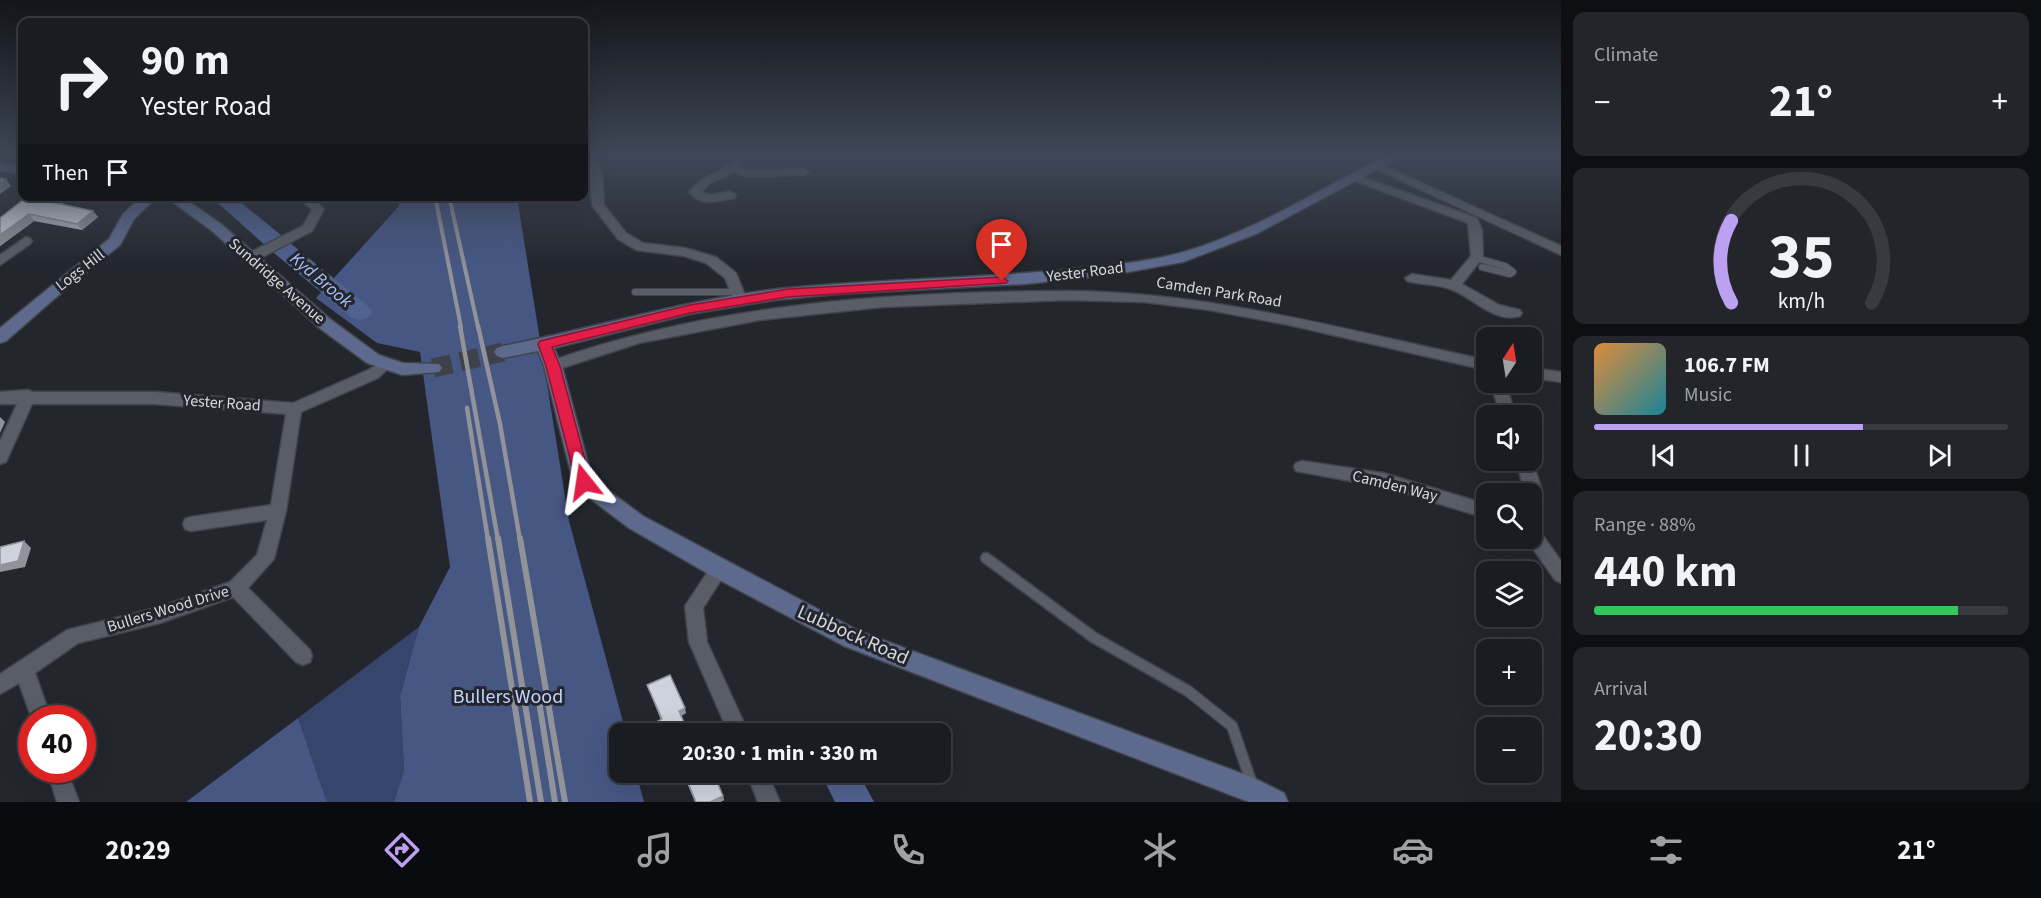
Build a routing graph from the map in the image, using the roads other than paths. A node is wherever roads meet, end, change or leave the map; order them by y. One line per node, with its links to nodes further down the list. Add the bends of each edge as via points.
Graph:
1 (598, 192): 17 (street, via 598,205 622,236 640,247 685,252 711,260 730,276)
2 (695, 192): 6 (street, via 705,200)
3 (1327, 192): 17 (street, Yester Road, via 1251,231 1183,257 1146,264 1025,279)
4 (1395, 192): 15 (street, via 1473,221 1479,262)
5 (1435, 192): 11 (street)
6 (730, 195)
7 (146, 201): 19 (street, Logs Hill, via 128,217 115,242)
8 (178, 201): 12 (street, Sundridge Avenue, via 216,227)
9 (309, 201): 12 (street, via 318,208 308,228)
10 (26, 241): 13 (street)
11 (1561, 251)
12 (250, 258): 23 (street, Sundridge Avenue, via 324,323)
13 (0, 261)
14 (1412, 278): 15 (street)
15 (1454, 285): 18 (street, via 1495,309)
16 (635, 292): 17 (lane)
17 (739, 296): 20 (street, Yester Road)
18 (1515, 313)
19 (0, 337)
20 (544, 344): 21 (street, Yester Road); 24 (street, Lubbock Road)
21 (503, 352)
22 (1476, 363): 24 (street, Camden Park Road, via 1261,315 1170,300 1072,294 924,299 761,315 639,338)
23 (385, 365): 25 (street); 30 (street, Yester Road)
24 (553, 366): 38 (street, Lubbock Road, via 584,482 636,522)
25 (434, 368)
26 (1542, 374): 27 (street)
27 (1561, 377)
28 (28, 396): 29 (street, Yester Road); 30 (street, Yester Road, via 155,398); 31 (street)
29 (0, 398)
30 (294, 409): 34 (street, Bullers Wood Drive)
31 (0, 458)
32 (1302, 466): 33 (street, Camden Way, via 1383,480)
33 (1476, 508)
34 (278, 511): 35 (street); 40 (street, Bullers Wood Drive, via 265,559)
35 (191, 524)
36 (1542, 548): 39 (street)
37 (986, 558): 48 (lane, via 1093,636 1188,691 1232,726)
38 (719, 569): 45 (street, via 694,606 698,642); 48 (street, Lubbock Road, via 852,639)
39 (1561, 575)
40 (236, 588): 41 (street); 42 (street, Bullers Wood Drive, via 160,615 74,636)
41 (303, 656)
42 (24, 669): 43 (street, Bullers Wood Drive); 44 (street)
43 (0, 685)
44 (36, 705)
45 (734, 723)
46 (61, 783): 49 (street)
47 (761, 783): 50 (street)
48 (1254, 792): 51 (street, Lubbock Road)
49 (68, 802)
50 (770, 802)
51 (1275, 802)

